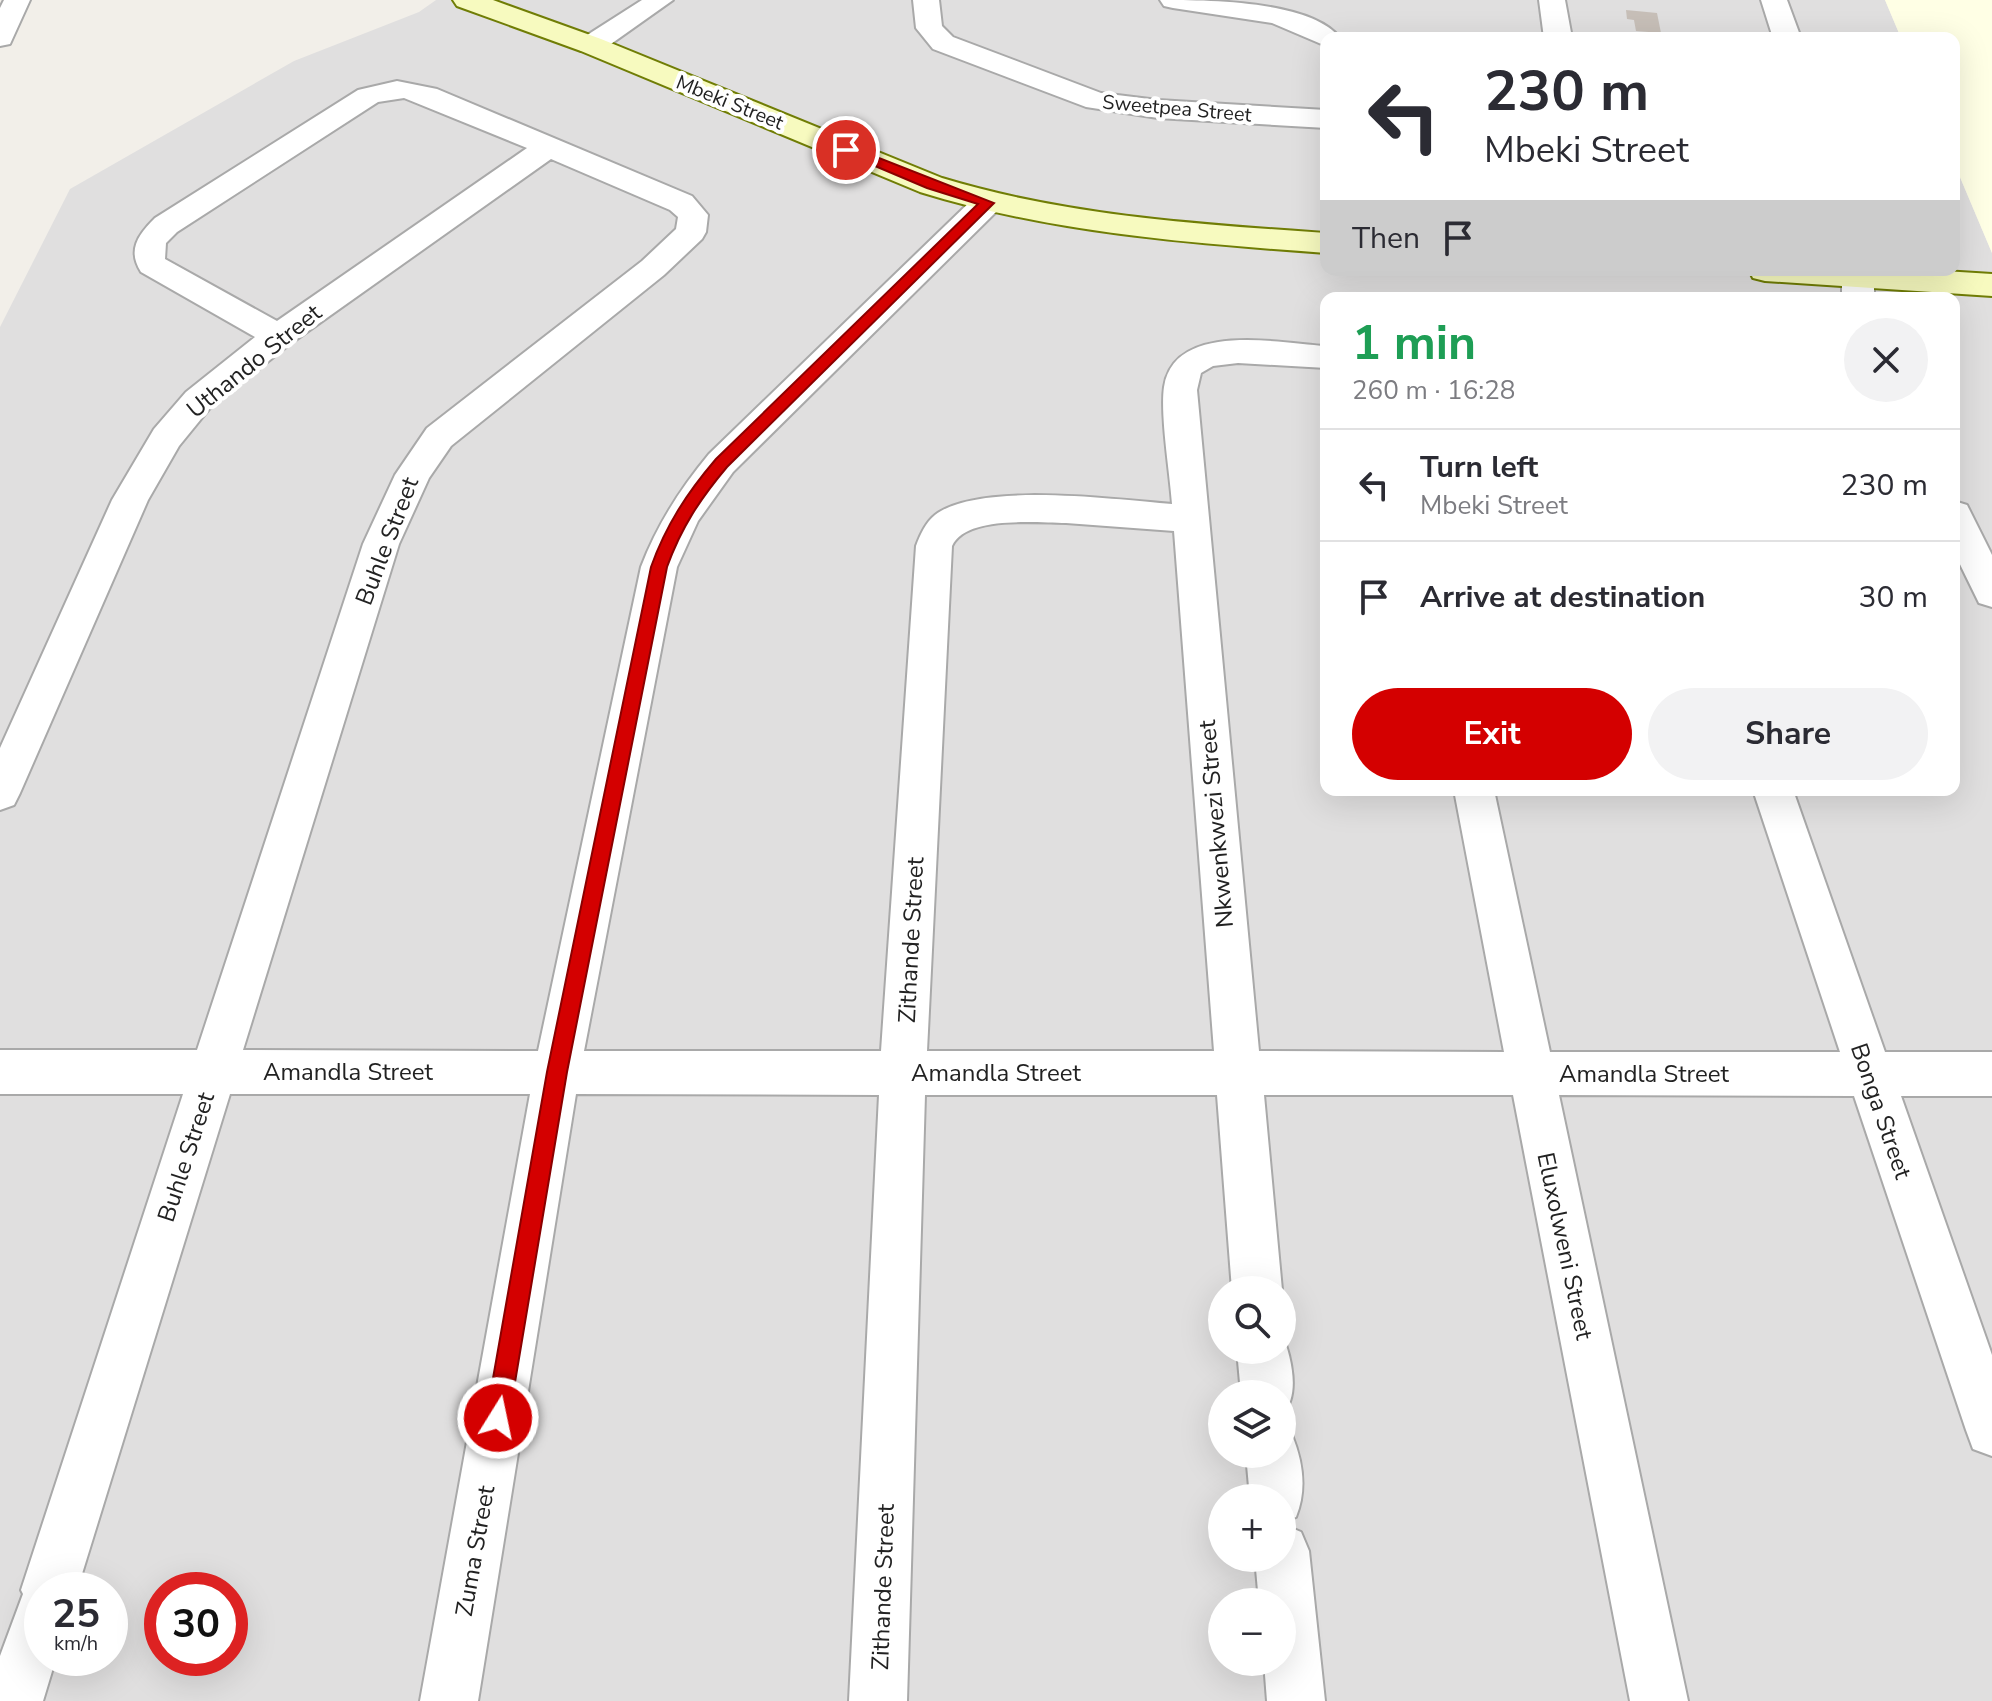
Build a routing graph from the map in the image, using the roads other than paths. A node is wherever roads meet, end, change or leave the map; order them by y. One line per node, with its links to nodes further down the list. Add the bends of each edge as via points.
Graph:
1 (17, 0): 11 (street)
2 (467, 0): 12 (street, Mbeki Street)
3 (660, 0): 12 (street)
4 (926, 0): 13 (street, Sweetpea Street, via 929,28 943,43 1096,101)
5 (1173, 0): 10 (street, via 1293,19)
6 (1552, 0): 8 (street)
7 (1774, 0): 9 (street)
8 (1557, 32)
9 (1785, 32)
10 (1320, 33)
11 (0, 38)
12 (591, 45): 15 (street, Mbeki Street, via 931,185)
13 (1320, 119)
14 (550, 146): 20 (street, Uthando Street); 20 (street, Buhle Street, via 415,90 383,91 154,237 147,249 152,265); 29 (street, Buhle Street, via 681,203 693,215 691,232 439,437 417,463 381,544)
15 (987, 203): 16 (street, Mbeki Street, via 1136,228); 30 (street, Zuma Street, via 721,463 692,497 671,534 659,567)
16 (1320, 243)
17 (1816, 276): 18 (street)
18 (1858, 281): 19 (street)
19 (1992, 285)
20 (278, 336): 25 (street, Uthando Street, via 198,400 166,438 130,500)
21 (1320, 357): 22 (street, Nkwenkwezi Street, via 1238,353 1194,361 1185,370 1180,390)
22 (1191, 519): 31 (street, Zithande Street, via 1026,509 964,516 940,532 934,546); 33 (street, Nkwenkwezi Street)
23 (1960, 526): 24 (street)
24 (1992, 593)
25 (0, 793)
26 (1475, 796): 32 (street, Eluxolweni Street)
27 (1775, 796): 34 (street, Bonga Street)
28 (0, 1072): 29 (street, Amandla Street)
29 (213, 1072): 30 (street, Amandla Street); 38 (street, Buhle Street)
30 (557, 1072): 31 (street, Amandla Street); 42 (street, Zuma Street)
31 (903, 1073): 33 (street, Amandla Street); 43 (street, Zithande Street)
32 (1530, 1073): 33 (street, Amandla Street); 34 (street, Amandla Street); 45 (street, Eluxolweni Street)
33 (1236, 1074): 36 (street, Nkwenkwezi Street)
34 (1868, 1074): 35 (street, Amandla Street); 37 (street, Bonga Street)
35 (1992, 1074)
36 (1256, 1276)
37 (1992, 1430)
38 (55, 1572)
39 (1284, 1572): 44 (street)
40 (24, 1670): 41 (street)
41 (14, 1701)
42 (449, 1701)
43 (878, 1701)
44 (1296, 1701)
45 (1659, 1701)

